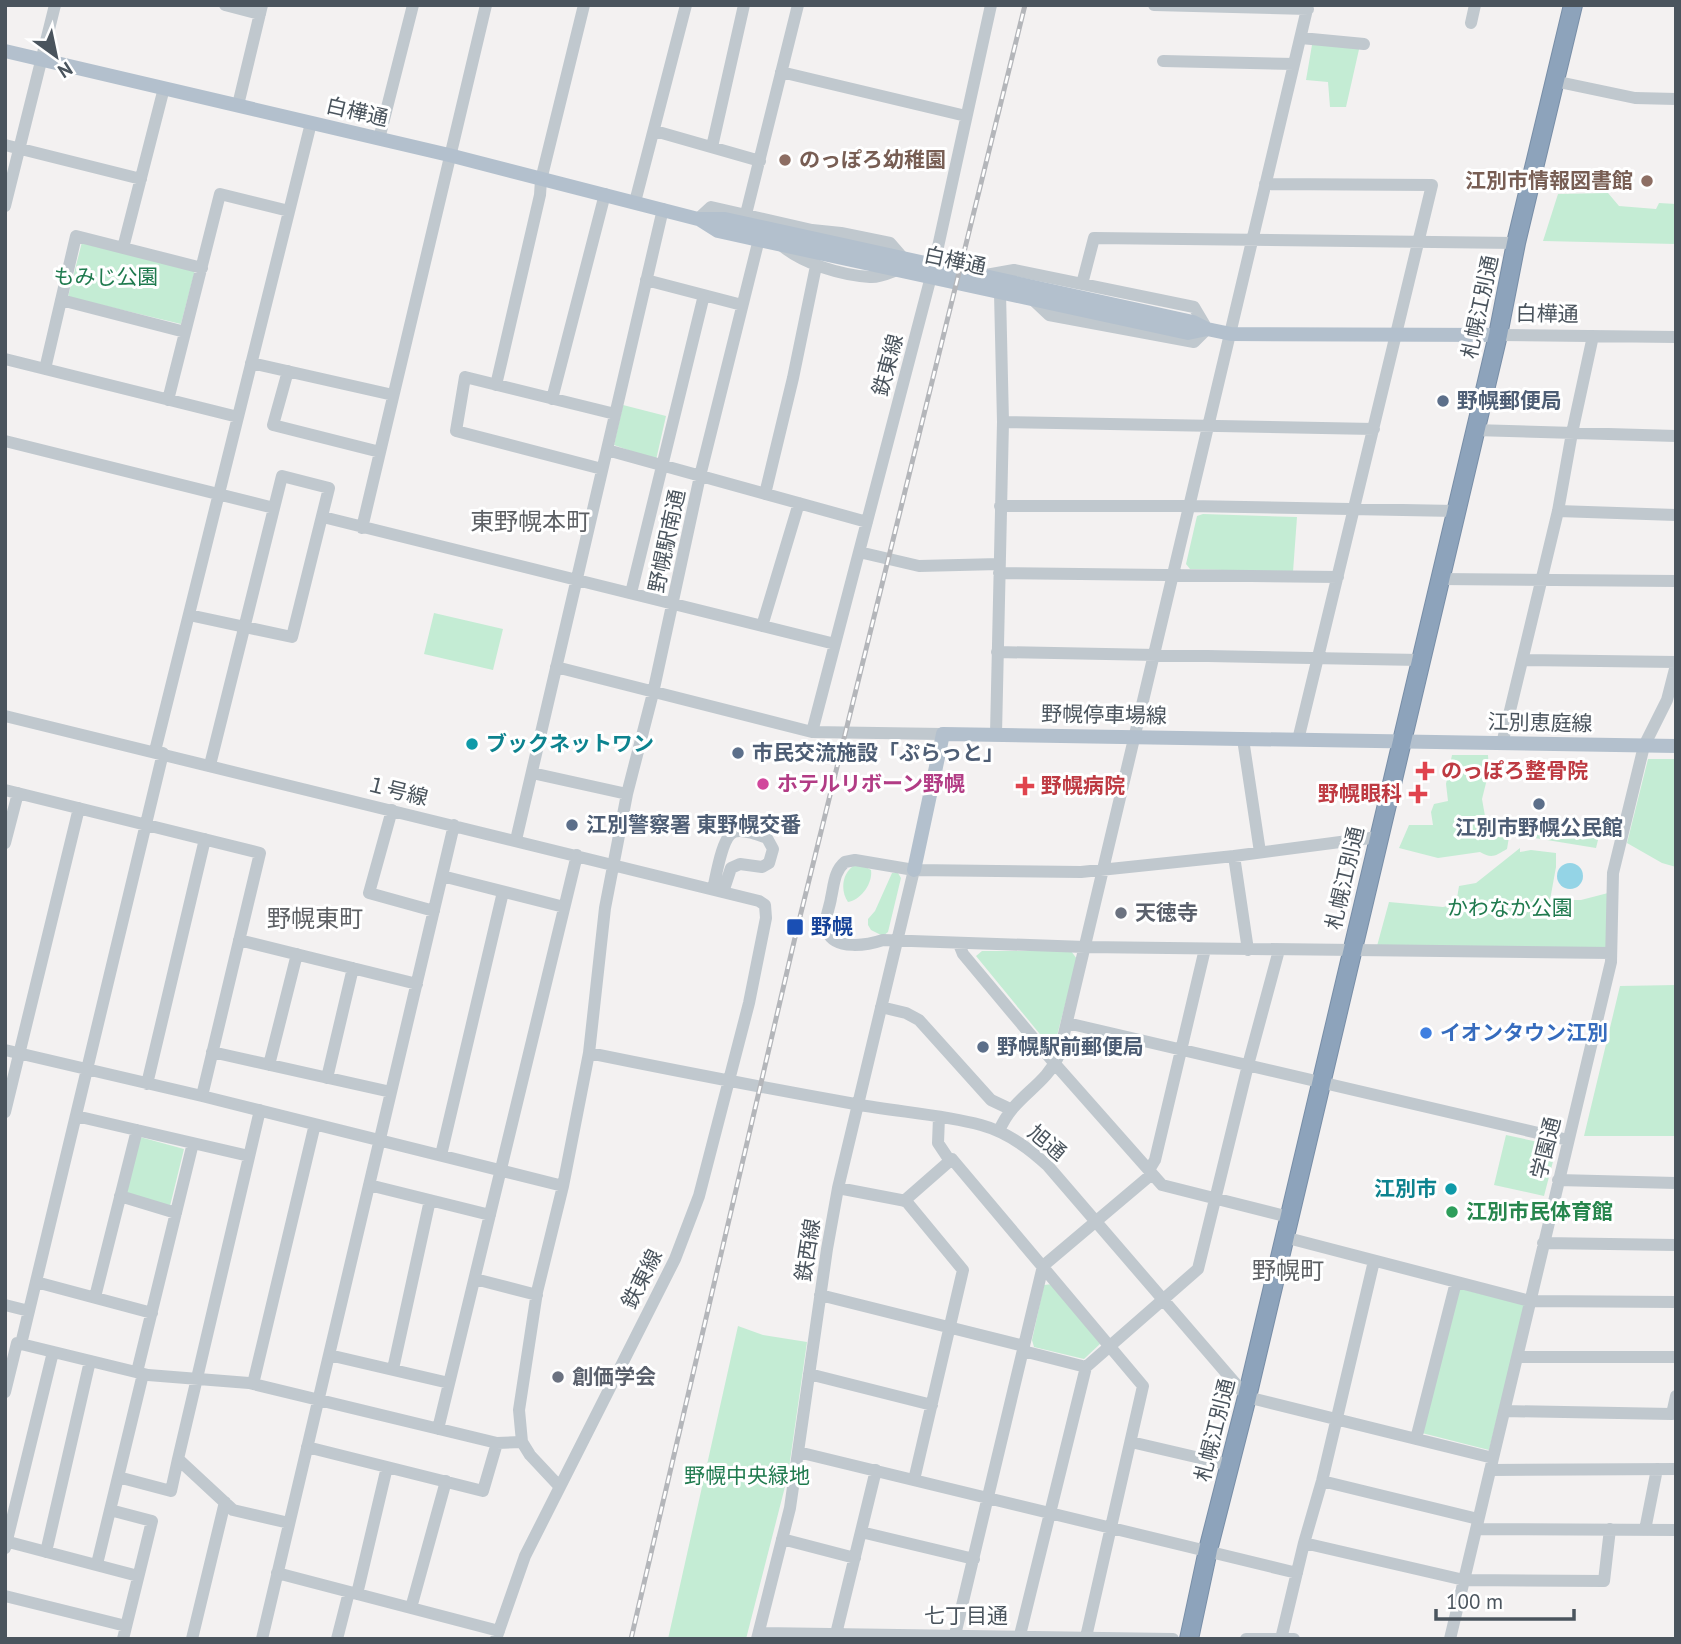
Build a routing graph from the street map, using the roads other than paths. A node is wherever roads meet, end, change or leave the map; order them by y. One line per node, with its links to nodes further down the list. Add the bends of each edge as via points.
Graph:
1 (55, 5): 19 (street)
2 (225, 5): 14 (street)
3 (413, 5): 30 (street)
4 (486, 5): 34 (street)
5 (584, 5): 37 (street)
6 (686, 5): 29 (street)
7 (744, 5): 32 (street)
8 (990, 5): 27 (street, 鉄東線)
9 (1154, 5): 13 (street)
10 (1475, 5): 15 (street)
11 (1573, 5): 23 (highway, 札幌江別通)
12 (795, 6): 22 (street)
13 (1308, 7): 16 (street)
14 (261, 10): 26 (street)
15 (1471, 23)
16 (1301, 38): 17 (street); 21 (street)
17 (1364, 44)
18 (5, 51): 19 (main road, 白樺通)
19 (42, 59): 24 (main road, 白樺通); 33 (street)
20 (1163, 61): 21 (street)
21 (1294, 64): 38 (street)
22 (781, 72): 27 (street); 35 (street)
23 (1554, 81): 25 (street, via 1635,99); 49 (highway, 札幌江別通)
24 (164, 88): 26 (main road, 白樺通); 36 (street)
25 (1676, 99)
26 (238, 105): 28 (main road, 白樺通)
27 (966, 117): 55 (street, 鉄東線)
28 (311, 123): 30 (main road, 白樺通); 43 (street)
29 (655, 131): 32 (street); 40 (street)
30 (379, 139): 34 (main road, 白樺通)
31 (5, 145): 33 (street)
32 (712, 147): 35 (street)
33 (19, 149): 36 (street); 41 (street)
34 (449, 155): 37 (main road, 白樺通); 75 (street)
35 (760, 161): 44 (street)
36 (141, 179): 51 (street)
37 (541, 180): 39 (main road, 白樺通); 74 (street)
38 (1265, 184): 47 (street); 48 (street, via 1432,185)
39 (605, 194): 40 (main road, 白樺通); 76 (street)
40 (635, 202): 42 (main road, 白樺通)
41 (5, 206)
42 (663, 209): 45 (main road, 白樺通); 57 (street)
43 (289, 211): 54 (street, via 220,194); 71 (street)
44 (746, 214): 45 (street, via 711,207); 52 (street, via 890,243)
45 (698, 219): 46 (main road, 白樺通, via 725,219)
46 (760, 234): 50 (main road, 白樺通); 52 (main road, 白樺通); 62 (street, 野幌駅南通)
47 (1253, 239): 48 (street); 58 (street, via 1094,238); 65 (street)
48 (1417, 241): 49 (street); 66 (street)
49 (1516, 243): 67 (highway, 札幌江別通)
50 (781, 245): 52 (main road, 白樺通); 53 (street)
51 (123, 248): 54 (street); 61 (street, via 76,236)
52 (900, 264): 53 (street, via 873,278); 55 (main road, 白樺通)
53 (816, 265): 93 (street)
54 (202, 268): 64 (street)
55 (932, 271): 56 (main road, 白樺通); 59 (main road, 白樺通); 103 (street, 鉄東線)
56 (985, 275): 58 (street, via 1014,270); 63 (main road, 白樺通)
57 (646, 280): 60 (street); 78 (street)
58 (1082, 284): 63 (street, via 1194,307)
59 (1000, 293): 63 (main road, 白樺通, via 1188,333); 80 (street)
60 (704, 295): 62 (street); 89 (street)
61 (61, 300): 64 (street); 72 (street)
62 (742, 305): 91 (street, 野幌駅南通)
63 (1208, 328): 65 (main road, 白樺通)
64 (185, 332): 77 (street)
65 (1231, 334): 66 (main road, 白樺通); 81 (street)
66 (1397, 335): 67 (main road, 白樺通); 82 (street)
67 (1499, 335): 68 (street, 白樺通); 83 (highway, 札幌江別通)
68 (1593, 336): 69 (street, 白樺通); 84 (street)
69 (1676, 337)
70 (5, 359): 72 (street)
71 (251, 363): 73 (street); 79 (street)
72 (45, 369): 77 (street)
73 (288, 371): 75 (street); 88 (street, via 273,425)
74 (496, 385): 76 (street); 90 (street, via 465,377 456,432)
75 (393, 395): 88 (street)
76 (552, 398): 78 (street)
77 (168, 400): 79 (street)
78 (615, 414): 87 (street)
79 (238, 417): 92 (street)
80 (1003, 422): 81 (street); 95 (street)
81 (1209, 427): 82 (street); 96 (street)
82 (1374, 429): 98 (street)
83 (1474, 430): 84 (street); 99 (highway, 札幌江別通)
84 (1572, 433): 85 (street); 100 (street)
85 (1676, 436)
86 (5, 442): 92 (street)
87 (607, 450): 89 (street); 90 (street)
88 (380, 452): 104 (street)
89 (661, 465): 91 (street); 113 (street)
90 (602, 469): 111 (street)
91 (700, 476): 93 (street); 114 (street, 野幌駅南通)
92 (219, 494): 97 (street); 115 (street)
93 (765, 494): 94 (street)
94 (799, 503): 103 (street); 117 (street)
95 (1000, 506): 96 (street); 106 (street)
96 (1190, 506): 98 (street); 107 (street)
97 (274, 508): 102 (street, via 282,476 330,488); 116 (street)
98 (1355, 508): 99 (street); 108 (street)
99 (1455, 511): 109 (highway, 札幌江別通)
100 (1558, 511): 101 (street); 110 (street)
101 (1676, 515)
102 (323, 517): 104 (street); 116 (street, via 292,637)
103 (867, 522): 105 (street, 鉄東線)
104 (362, 528): 111 (street)
105 (859, 552): 106 (street, via 919,566); 118 (street, 鉄東線)
106 (999, 569): 107 (street); 119 (street)
107 (1174, 574): 108 (street); 120 (street)
108 (1338, 577): 121 (street)
109 (1440, 579): 110 (street); 122 (highway, 札幌江別通)
110 (1542, 579): 112 (street); 123 (street)
111 (576, 581): 113 (street); 125 (street)
112 (1676, 581)
113 (631, 593): 114 (street)
114 (673, 604): 117 (street); 126 (street, 野幌駅南通)
115 (189, 615): 116 (street); 138 (street)
116 (244, 626): 139 (street)
117 (762, 626): 118 (street)
118 (835, 644): 128 (street, 鉄東線)
119 (997, 652): 120 (street); 130 (street)
120 (1155, 654): 121 (street); 131 (street)
121 (1318, 658): 122 (street); 133 (street)
122 (1420, 660): 134 (highway, 札幌江別通)
123 (1522, 660): 124 (street); 135 (street)
124 (1676, 664): 136 (street, 学園通, via 1667,700)
125 (556, 667): 126 (street); 140 (street)
126 (653, 693): 128 (street); 142 (street, 野幌駅南通)
127 (5, 716): 138 (street, １号線)
128 (811, 732): 129 (street)
129 (943, 734): 130 (main road, 野幌停車場線); 156 (main road)
130 (996, 734): 131 (main road, 野幌停車場線)
131 (1135, 737): 132 (main road, 野幌停車場線); 155 (street)
132 (1243, 739): 133 (main road, 野幌停車場線); 151 (street)
133 (1298, 740): 134 (main road, 野幌停車場線)
134 (1403, 742): 135 (main road, 江別恵庭線); 147 (highway, 札幌江別通)
135 (1502, 744): 136 (main road, 江別恵庭線)
136 (1644, 746): 137 (main road, 江別恵庭線); 171 (street, 学園通, via 1613,873)
137 (1676, 746)
138 (159, 752): 139 (street, １号線); 145 (street)
139 (209, 765): 144 (street, １号線)
140 (532, 772): 142 (street); 149 (street)
141 (11, 792): 143 (street); 150 (street)
142 (626, 794): 154 (street, 野幌駅南通)
143 (79, 808): 145 (street); 181 (street)
144 (392, 810): 146 (street, １号線); 161 (street, via 369,893)
145 (146, 825): 148 (street); 185 (street)
146 (454, 825): 149 (street, １号線); 157 (street)
147 (1378, 837): 151 (street); 170 (highway, 札幌江別通)
148 (205, 839): 163 (street, via 260,853); 189 (street)
149 (516, 840): 152 (street, １号線)
150 (5, 843)
151 (1260, 852): 153 (street)
152 (577, 855): 154 (street, １号線); 160 (street)
153 (1234, 856): 155 (street); 168 (street)
154 (613, 864): 158 (street, １号線); 180 (street, 野幌駅南通)
155 (1104, 869): 156 (street); 166 (street)
156 (914, 870): 164 (street, 鉄西線); 164 (street, via 855,860 845,862 836,874 826,922 831,937 853,945)
157 (442, 876): 159 (street); 161 (street)
158 (718, 890): 158 (street, via 730,834 739,831 767,838 773,849 769,863 731,868); 162 (street, １号線, via 763,903)
159 (503, 892): 160 (street); 204 (street)
160 (564, 907): 207 (street)
161 (434, 911): 174 (street)
162 (766, 918): 187 (street, 鉄東線)
163 (239, 940): 172 (street); 179 (street)
164 (897, 942): 165 (street); 175 (street, 鉄西線)
165 (959, 944): 166 (street); 182 (street)
166 (1085, 947): 167 (street); 176 (street)
167 (1205, 949): 168 (street); 177 (street)
168 (1248, 950): 169 (street)
169 (1279, 950): 170 (street); 184 (street)
170 (1352, 951): 171 (street); 188 (highway, 札幌江別通)
171 (1611, 953): 202 (street, 学園通)
172 (297, 954): 173 (street); 183 (street)
173 (353, 968): 174 (street); 186 (street)
174 (417, 984): 190 (street)
175 (881, 1007): 192 (street, 鉄西線); 193 (street, via 919,1020 990,1100)
176 (1067, 1023): 177 (street); 182 (street)
177 (1181, 1049): 184 (street); 208 (street)
178 (5, 1050): 181 (street)
179 (212, 1052): 183 (street); 191 (street)
180 (589, 1053): 187 (street, 旭通); 212 (street, 野幌駅南通)
181 (19, 1054): 185 (street); 195 (street)
182 (1055, 1064): 193 (street); 208 (street)
183 (269, 1065): 186 (street)
184 (1248, 1065): 188 (street); 215 (street)
185 (87, 1070): 189 (street); 196 (street)
186 (327, 1078): 190 (street)
187 (729, 1081): 192 (street, 旭通); 280 (street, 鉄東線, via 699,1196 675,1259)
188 (1321, 1081): 202 (street); 220 (highway, 札幌江別通)
189 (147, 1084): 191 (street)
190 (391, 1093): 201 (street)
191 (202, 1096): 194 (street)
192 (858, 1105): 197 (street, 旭通); 213 (street, 鉄西線)
193 (1010, 1109): 200 (street)
194 (260, 1110): 198 (street); 205 (street)
195 (5, 1112)
196 (76, 1116): 199 (street); 228 (street)
197 (939, 1118): 200 (street, 旭通); 206 (street, via 938,1143)
198 (315, 1124): 201 (street); 254 (street)
199 (137, 1130): 203 (street); 214 (street)
200 (999, 1131): 221 (street, 旭通, via 1048,1166)
201 (380, 1140): 204 (street); 211 (street)
202 (1568, 1140): 209 (street, 学園通)
203 (192, 1143): 205 (street); 218 (street)
204 (440, 1155): 207 (street)
205 (249, 1156): 252 (street)
206 (950, 1161): 217 (street); 226 (street)
207 (501, 1170): 212 (street); 219 (street)
208 (1151, 1172): 215 (street, via 1162,1185); 221 (street)
209 (1558, 1180): 210 (street); 223 (street, 学園通)
210 (1676, 1183)
211 (369, 1185): 216 (street); 244 (street)
212 (563, 1186): 230 (street, 野幌駅南通)
213 (838, 1188): 217 (street); 231 (street, 鉄西線)
214 (120, 1196): 218 (street); 232 (street)
215 (1214, 1198): 220 (street); 233 (street, via 1198,1269)
216 (430, 1200): 219 (street); 249 (street)
217 (904, 1201): 239 (street, via 963,1270)
218 (176, 1213): 238 (street)
219 (490, 1215): 227 (street)
220 (1289, 1217): 222 (highway, 札幌江別通)
221 (1094, 1221): 226 (street); 233 (street, 旭通)
222 (1284, 1237): 225 (street); 256 (highway, 札幌江別通)
223 (1543, 1243): 224 (street); 234 (street, 学園通)
224 (1676, 1245)
225 (1374, 1261): 229 (street); 261 (street)
226 (1043, 1266): 241 (street); 242 (street)
227 (475, 1279): 230 (street); 253 (street)
228 (36, 1282): 232 (street); 237 (street)
229 (1456, 1282): 234 (street); 263 (street)
230 (537, 1295): 265 (street, 野幌駅南通, via 519,1410)
231 (820, 1295): 239 (street); 251 (street, 鉄西線)
232 (95, 1297): 238 (street)
233 (1163, 1300): 241 (street); 256 (street, 旭通)
234 (1530, 1301): 235 (street); 245 (street, 学園通)
235 (1676, 1302)
236 (5, 1305): 237 (street)
237 (29, 1311): 240 (street)
238 (152, 1313): 250 (street)
239 (950, 1328): 242 (street); 259 (street)
240 (15, 1343): 243 (street); 255 (street)
241 (1110, 1346): 248 (street); 264 (street, via 1143,1386)
242 (1024, 1348): 248 (street); 281 (street)
243 (53, 1352): 247 (street); 294 (street)
244 (329, 1355): 249 (street); 258 (street)
245 (1517, 1357): 246 (street); 260 (street, 学園通)
246 (1676, 1357)
247 (90, 1361): 250 (street); 296 (street)
248 (1086, 1367): 284 (street)
249 (393, 1369): 253 (street)
250 (140, 1373): 252 (street); 276 (street)
251 (809, 1374): 259 (street); 268 (street, 鉄西線)
252 (196, 1379): 254 (street); 269 (street)
253 (449, 1383): 262 (street)
254 (253, 1384): 258 (street)
255 (5, 1392)
256 (1247, 1396): 261 (street); 271 (highway, 札幌江別通)
257 (1676, 1396): 260 (street, via 1672,1414)
258 (318, 1401): 262 (street); 267 (street)
259 (932, 1405): 277 (street)
260 (1504, 1411): 270 (street, 学園通)
261 (1337, 1419): 263 (street); 279 (street)
262 (438, 1429): 266 (street)
263 (1416, 1439): 270 (street)
264 (1131, 1441): 271 (street); 287 (street)
265 (522, 1442): 266 (street); 280 (street)
266 (497, 1443): 278 (street, via 483,1491)
267 (307, 1447): 272 (street); 285 (street)
268 (798, 1451): 275 (street); 292 (street, 鉄西線)
269 (178, 1458): 276 (street, via 171,1491); 282 (street)
270 (1491, 1464): 273 (street); 286 (street, 学園通)
271 (1230, 1465): 295 (highway, 札幌江別通)
272 (387, 1466): 278 (street); 304 (street)
273 (1657, 1469): 274 (street); 289 (street)
274 (1676, 1469)
275 (876, 1470): 277 (street); 291 (street)
276 (118, 1477): 283 (street)
277 (914, 1479): 281 (street)
278 (446, 1481): 306 (street)
279 (1322, 1481): 286 (street); 293 (street)
280 (559, 1486): 309 (street, 鉄東線, via 525,1556)
281 (989, 1497): 284 (street); 298 (street)
282 (225, 1502): 285 (street, via 233,1510); 315 (street)
283 (110, 1510): 299 (street); 302 (street, via 152,1521)
284 (1052, 1513): 287 (street); 311 (street)
285 (289, 1523): 300 (street)
286 (1477, 1524): 288 (street); 303 (street, 学園通)
287 (1112, 1527): 295 (street); 314 (street)
288 (1610, 1529): 289 (street); 303 (street, via 1604,1581)
289 (1645, 1530): 290 (street)
290 (1676, 1530)
291 (861, 1532): 297 (street); 298 (street)
292 (782, 1539): 297 (street); 312 (street, 鉄西線)
293 (1304, 1543): 301 (street); 303 (street)
294 (6, 1544): 296 (street)
295 (1208, 1550): 301 (street); 319 (highway, 札幌江別通)
296 (46, 1552): 299 (street)
297 (855, 1558): 308 (street)
298 (974, 1559): 310 (street)
299 (97, 1564): 302 (street)
300 (277, 1573): 304 (street); 316 (street)
301 (1297, 1573): 321 (street)
302 (138, 1576): 307 (street)
303 (1464, 1580): 323 (street, 学園通)
304 (353, 1593): 306 (street); 317 (street)
305 (5, 1596): 307 (street)
306 (411, 1608): 309 (street)
307 (124, 1632)
308 (836, 1634): 312 (street, 七丁目通); 313 (street, 七丁目通)
309 (498, 1635)
310 (955, 1635): 311 (street, 七丁目通); 313 (street, 七丁目通)
311 (1020, 1635): 314 (street, 七丁目通)
312 (758, 1636)
313 (925, 1637)
314 (1086, 1637): 318 (street, 七丁目通)
315 (192, 1639)
316 (262, 1639)
317 (337, 1639)
318 (1172, 1639)
319 (1189, 1639)
320 (1246, 1639): 321 (street)
321 (1281, 1639): 322 (street)
322 (1294, 1639)
323 (1450, 1639)

